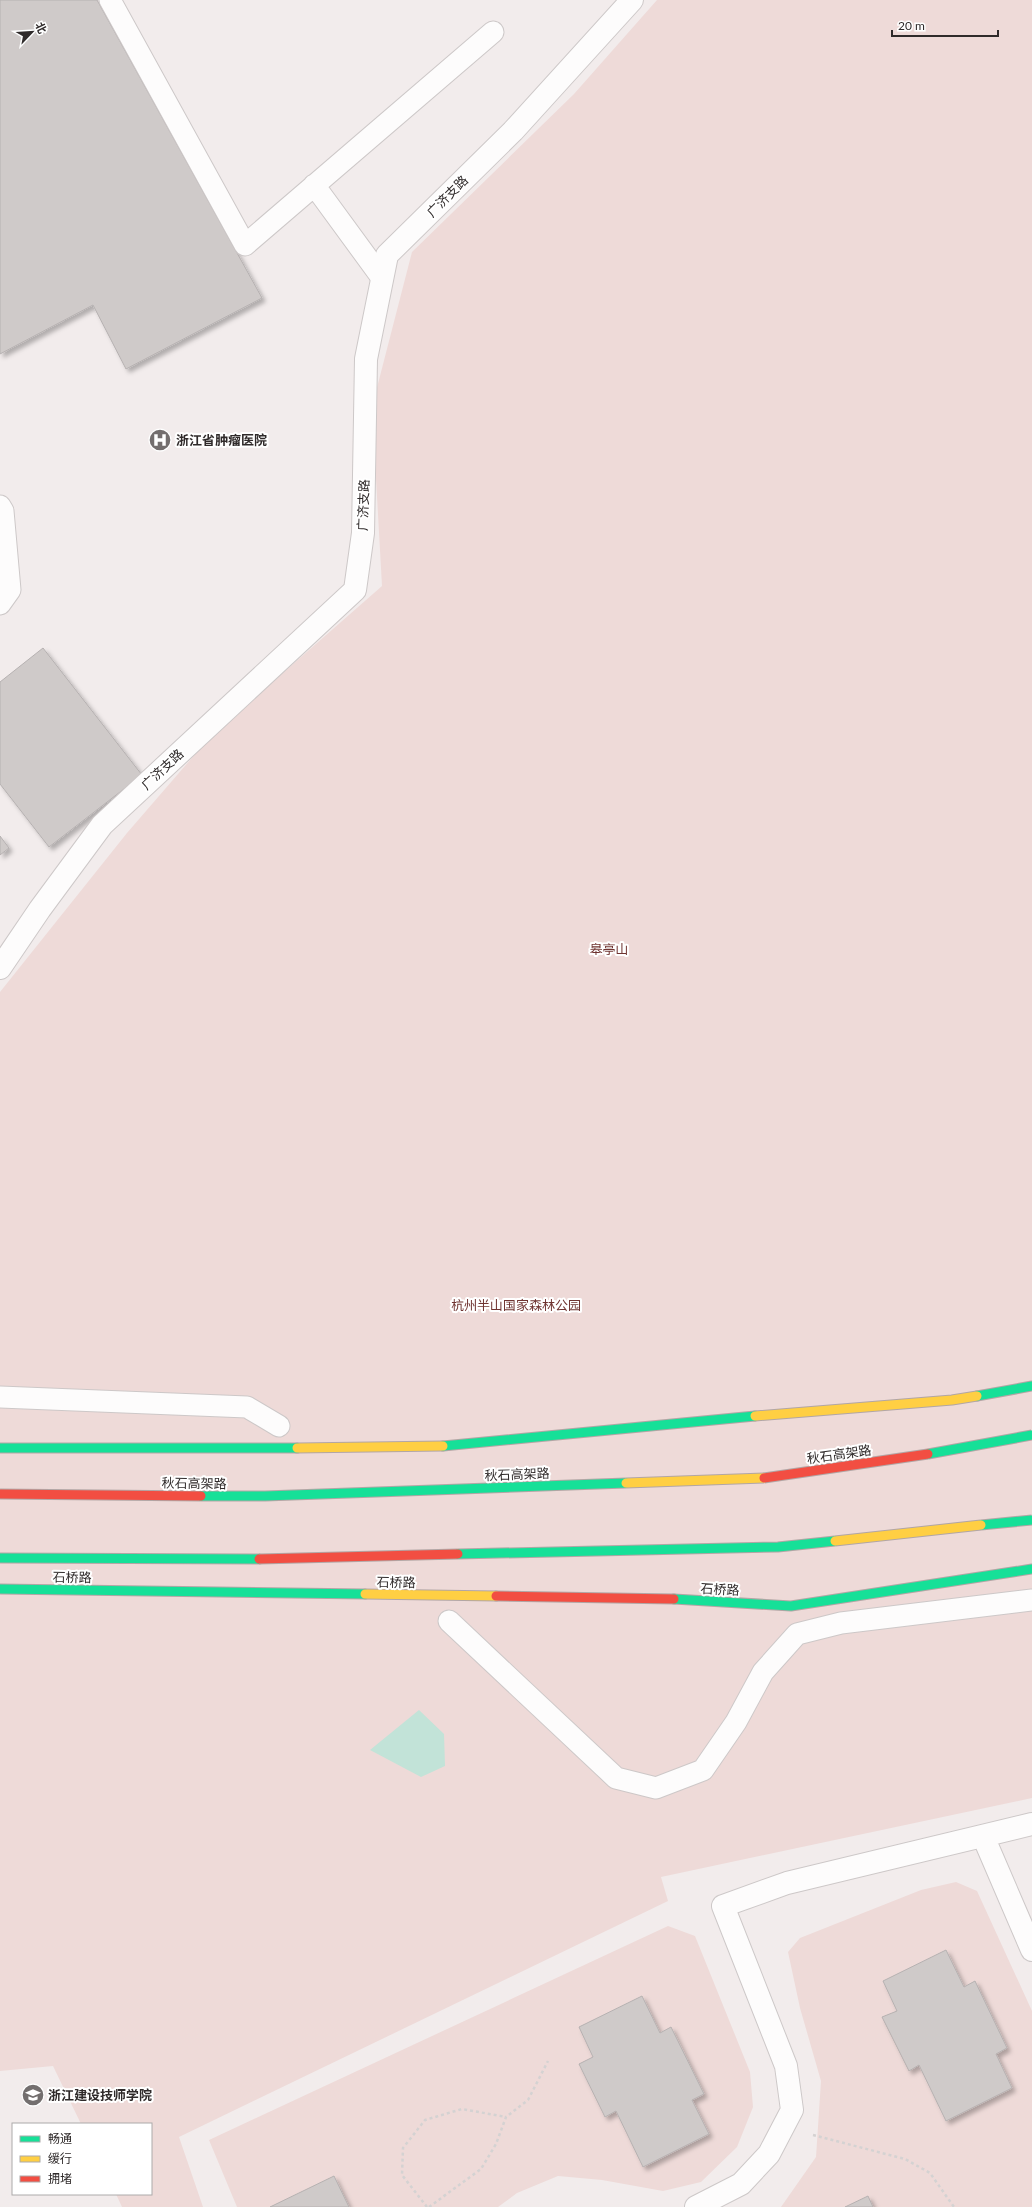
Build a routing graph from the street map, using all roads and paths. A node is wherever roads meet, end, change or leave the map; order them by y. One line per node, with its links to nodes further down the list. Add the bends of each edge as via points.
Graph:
1 (110, 0): 4 (lane, via 244,245)
2 (632, 0): 5 (street, 广济支路, via 513,131 387,256)
3 (493, 32): 4 (lane)
4 (314, 185): 5 (lane)
5 (382, 278): 8 (street, 广济支路, via 366,359 363,533 355,590 102,824)
6 (0, 506): 7 (lane, via 3,511 10,590)
7 (0, 604)
8 (0, 968)
9 (1032, 1386): 13 (main road, via 952,1400 426,1448)
10 (0, 1397): 11 (lane, via 247,1407)
11 (279, 1426)
12 (1032, 1435): 14 (main road, 秋石高架路, bridge, via 969,1448 764,1478 265,1496)
13 (0, 1448)
14 (0, 1494)
15 (1032, 1520): 16 (main road, bridge, via 778,1547 259,1559)
16 (0, 1558)
17 (1032, 1569): 18 (main road, 石桥路, via 791,1606 656,1598)
18 (0, 1589)
19 (1032, 1600): 20 (lane, via 841,1624 797,1634 763,1672 736,1722 703,1770 656,1788 616,1778)
20 (449, 1621)
21 (1032, 1824): 22 (street)
22 (983, 1836): 23 (street); 26 (street, via 787,1883 723,1906 786,2066 792,2110)
23 (1032, 1950)
24 (548, 2061): 25 (path, via 528,2100)
25 (506, 2117): 27 (path, via 496,2144 481,2169); 27 (path, via 462,2109 425,2120 404,2148 402,2175)
26 (781, 2131): 28 (street, via 769,2154 741,2184); 29 (path, via 823,2136 905,2159 930,2173)
27 (428, 2207)
28 (696, 2207)
29 (954, 2207)

